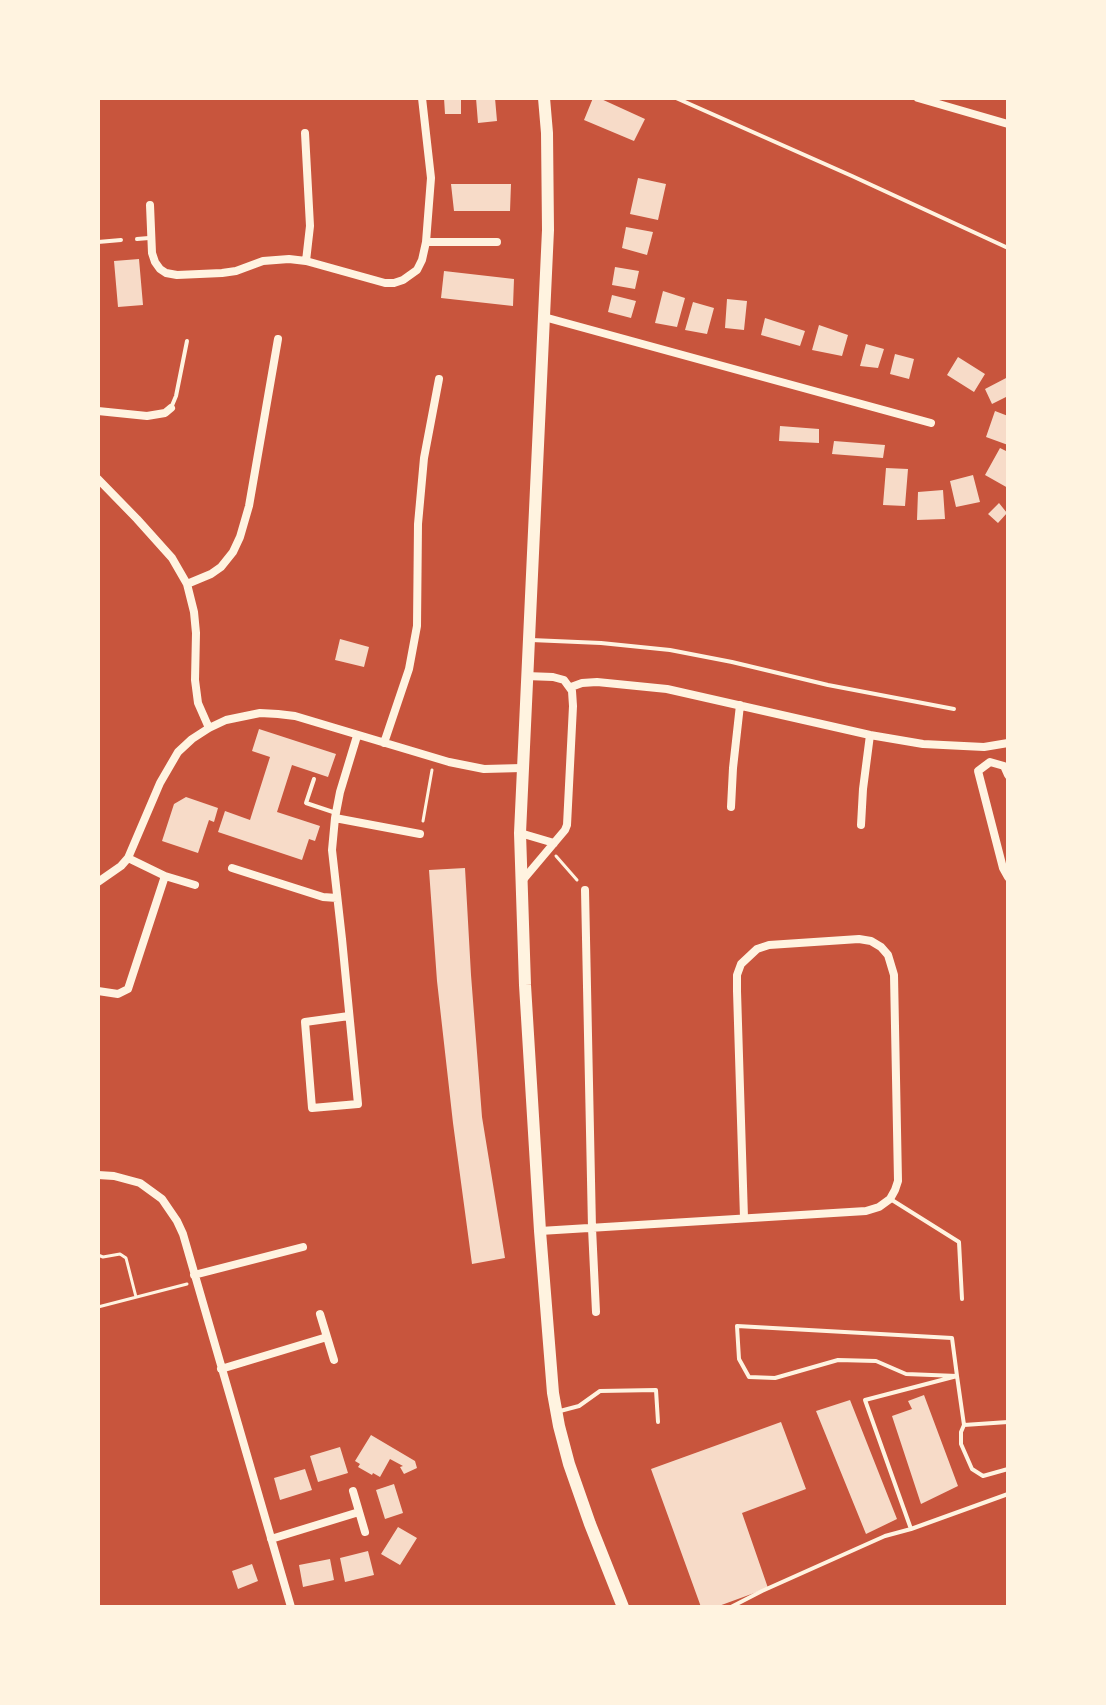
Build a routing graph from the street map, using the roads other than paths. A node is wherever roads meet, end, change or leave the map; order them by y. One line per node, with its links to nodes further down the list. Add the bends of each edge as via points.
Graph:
1 (422, 98): 12 (street, via 431,178)
2 (544, 98): 16 (main road)
3 (676, 98): 14 (lane)
4 (918, 98): 5 (street)
5 (1008, 124)
6 (305, 133): 15 (street, via 310,226)
7 (150, 205): 8 (street)
8 (152, 238): 9 (lane); 15 (street, via 155,262 177,275 236,271 263,261)
9 (137, 239)
10 (121, 240): 11 (lane)
11 (98, 242)
12 (426, 242): 13 (street); 15 (street, via 417,270 394,283)
13 (497, 242)
14 (1008, 248)
15 (306, 261)
16 (544, 317): 22 (street); 25 (main road)
17 (278, 339): 24 (street, via 243,529 221,567)
18 (187, 341): 20 (lane)
19 (439, 379): 33 (street, via 418,524 417,626)
20 (171, 408): 21 (street, via 147,416)
21 (98, 411)
22 (931, 423)
23 (98, 479): 24 (street, via 172,558)
24 (187, 584): 30 (street, via 196,633 198,703)
25 (529, 640): 26 (main road); 29 (lane, via 684,652)
26 (526, 676): 27 (street, via 559,678); 37 (main road)
27 (571, 687): 28 (street, via 622,684); 45 (street, via 568,820)
28 (740, 705): 31 (street); 40 (street)
29 (954, 709)
30 (209, 728): 32 (street, via 260,713 295,716); 46 (street, via 168,767)
31 (870, 735): 35 (street); 42 (street)
32 (357, 736): 33 (street); 41 (street)
33 (384, 743): 37 (street, via 484,769)
34 (1005, 744): 35 (street)
35 (984, 747): 36 (street)
36 (990, 762): 38 (street, via 1004,766); 49 (street, via 978,771)
37 (522, 768): 43 (main road)
38 (1008, 775)
39 (314, 779): 41 (lane, via 306,803)
40 (731, 807)
41 (336, 816): 44 (street); 54 (street, via 332,850)
42 (861, 825)
43 (520, 833): 45 (street); 50 (main road)
44 (420, 834)
45 (556, 841): 50 (street)
46 (128, 858): 48 (street); 51 (street)
47 (232, 868): 54 (street)
48 (165, 876): 52 (street); 55 (street, via 132,984 118,994)
49 (1008, 877)
50 (521, 881): 61 (main road)
51 (98, 882)
52 (195, 885)
53 (585, 890): 60 (street)
54 (337, 898): 56 (street)
55 (98, 991)
56 (349, 1016): 56 (street, via 358,1104 312,1108 305,1022)
57 (98, 1175): 63 (street, via 128,1178 162,1199 183,1234)
58 (890, 1199): 59 (street, via 866,1211); 59 (street, via 898,1181 894,975 888,955 871,941 859,939 769,945 750,955 737,975); 64 (lane, via 959,1242)
59 (744, 1218): 60 (street)
60 (592, 1228): 61 (street); 65 (street)
61 (540, 1231): 71 (main road)
62 (303, 1247): 63 (street)
63 (195, 1278): 69 (street)
64 (962, 1299)
65 (596, 1312)
66 (320, 1314): 67 (street)
67 (327, 1337): 68 (street); 69 (street)
68 (334, 1360)
69 (221, 1369): 81 (street)
70 (957, 1376): 70 (lane, via 906,1374 876,1361 838,1360 775,1378 749,1377 739,1359 737,1326 952,1338); 74 (lane); 79 (lane, via 865,1400)
71 (556, 1412): 72 (lane, via 579,1406 600,1391 656,1390); 83 (main road, via 569,1464)
72 (658, 1422)
73 (1008, 1422): 74 (lane)
74 (964, 1425): 75 (lane, via 961,1444 972,1469 983,1476)
75 (1008, 1469)
76 (353, 1491): 78 (street)
77 (1008, 1494): 79 (lane)
78 (359, 1512): 80 (street); 81 (street)
79 (911, 1529): 84 (lane)
80 (365, 1532)
81 (271, 1539): 82 (street)
82 (291, 1607)
83 (623, 1607)
84 (731, 1607)

